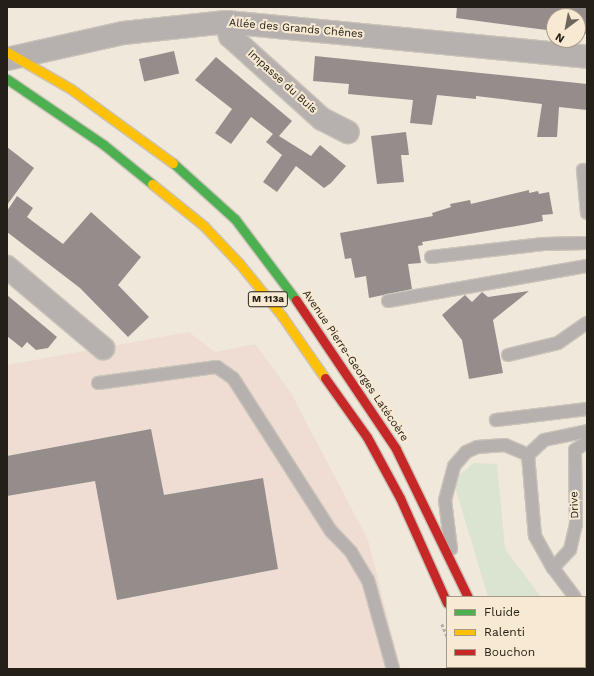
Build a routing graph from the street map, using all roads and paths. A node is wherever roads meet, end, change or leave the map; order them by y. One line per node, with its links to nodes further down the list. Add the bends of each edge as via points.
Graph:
1 (226, 22): 2 (street, Allée des Grands Chênes, via 123,33 73,41); 3 (street, Allée des Grands Chênes); 5 (street, Impasse du Buis, via 230,36 322,119)
2 (10, 56): 22 (main road, Avenue Pierre-Georges Latécoère / M 113a, via 71,89 172,161 234,219 321,333 396,449)
3 (587, 57)
4 (7, 79): 26 (main road, M 113a, via 104,145 204,226 239,263 282,316 366,437 400,498)
5 (348, 132)
6 (583, 170): 7 (lane)
7 (587, 213)
8 (587, 243): 9 (lane, via 543,244)
9 (431, 257)
10 (587, 266): 12 (lane)
11 (7, 267): 14 (street)
12 (388, 301)
13 (587, 323): 15 (lane, via 558,343)
14 (103, 348)
15 (508, 355)
16 (98, 383): 27 (lane, via 217,367 233,378 331,531 351,552 368,580)
17 (587, 409): 18 (lane)
18 (496, 420)
19 (587, 431): 21 (lane, via 544,440)
20 (587, 442): 23 (lane, Drive, via 575,450 576,525 570,550)
21 (528, 455): 22 (lane, via 505,445 478,447 466,452 454,466 445,500); 23 (lane, via 535,536)
22 (453, 564): 24 (main road, Avenue Pierre-Georges Latécoère / M 113a)
23 (553, 568): 25 (lane)
24 (468, 596)
25 (574, 596)
26 (446, 601)
27 (393, 669)

